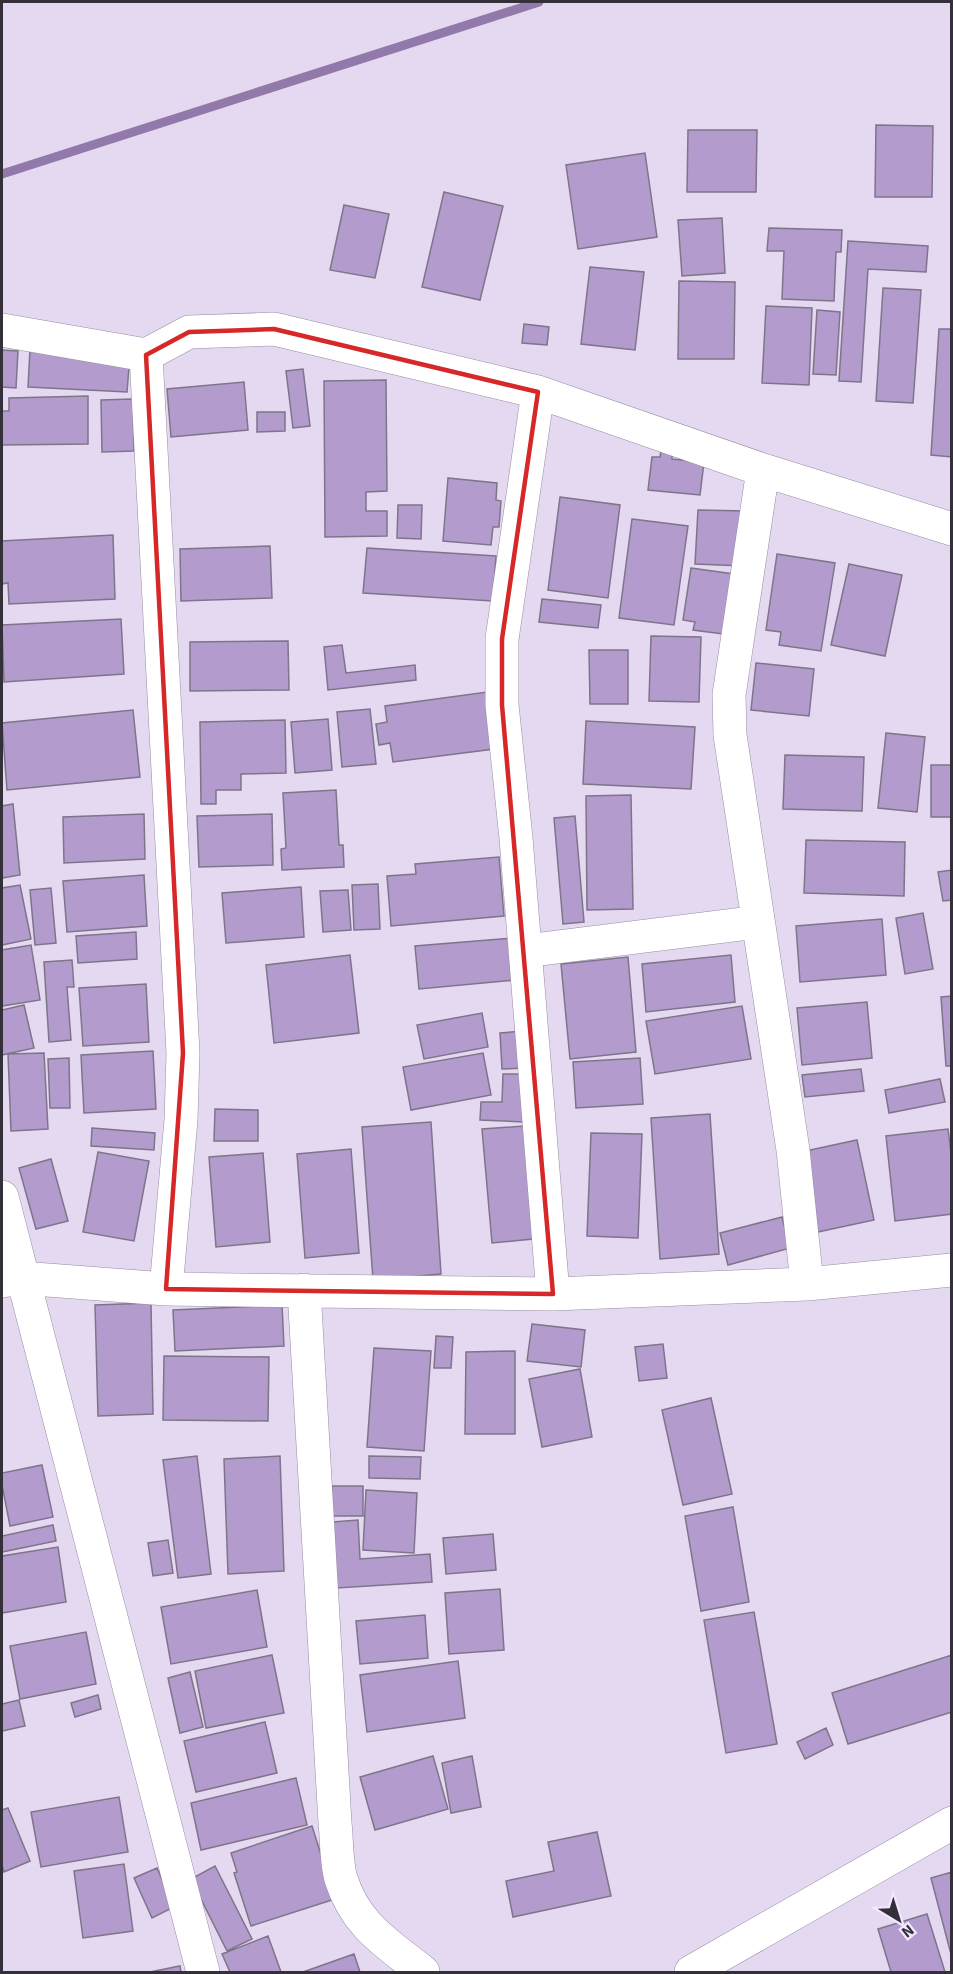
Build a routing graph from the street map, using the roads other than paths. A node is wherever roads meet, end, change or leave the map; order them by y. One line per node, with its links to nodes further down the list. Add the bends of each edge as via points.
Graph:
1 (2, 330): 2 (street)
2 (146, 355): 3 (street, via 189,332 274,329); 12 (street, via 183,1053)
3 (538, 392): 4 (street); 7 (street, via 502,639 502,705)
4 (763, 470): 5 (street); 6 (street, via 729,695 730,735)
5 (951, 530)
6 (758, 922): 7 (street); 11 (street, via 793,1150)
7 (525, 951): 14 (street)
8 (2, 1197): 10 (street)
9 (951, 1270): 11 (street)
10 (11, 1279): 12 (street); 16 (street)
11 (807, 1284): 14 (street)
12 (166, 1289): 13 (street)
13 (304, 1290): 14 (street); 17 (street, via 341,1878 360,1919)
14 (553, 1294)
15 (951, 1823): 18 (street)
16 (203, 1972)
17 (423, 1972)
18 (691, 1972)

